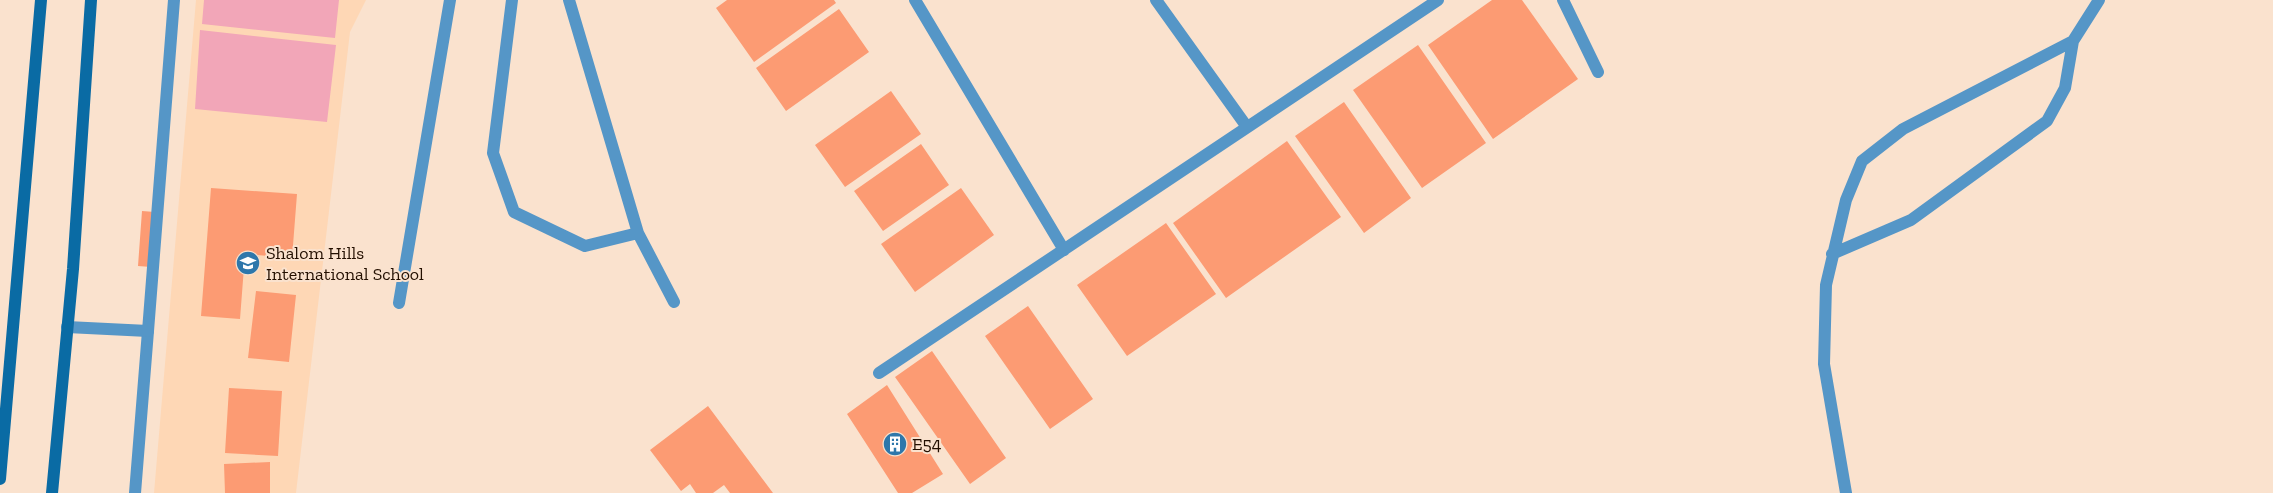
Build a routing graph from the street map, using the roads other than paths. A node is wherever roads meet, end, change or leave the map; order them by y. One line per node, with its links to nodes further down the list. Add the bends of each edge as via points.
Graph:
1 (41, 0): 23 (main road)
2 (91, 0): 20 (main road)
3 (174, 0): 21 (street)
4 (450, 0): 19 (street)
5 (512, 0): 15 (street, via 493,153 514,212 585,246)
6 (569, 0): 15 (street)
7 (915, 0): 16 (street)
8 (1156, 0): 14 (street)
9 (1438, 0): 14 (street)
10 (1563, 0): 13 (street)
11 (2099, 0): 12 (street)
12 (2073, 41): 17 (street, via 2065,88 2047,121 1911,220); 17 (street, via 1903,129 1862,161 1846,200)
13 (1598, 72)
14 (1247, 127): 16 (street)
15 (638, 233): 18 (street)
16 (1064, 250): 22 (street)
17 (1832, 254): 26 (street, via 1826,285 1824,364)
18 (674, 302)
19 (399, 304)
20 (67, 327): 21 (street); 24 (main road)
21 (148, 331): 25 (street)
22 (879, 373)
23 (0, 479)
24 (52, 493)
25 (135, 493)
26 (1846, 493)

